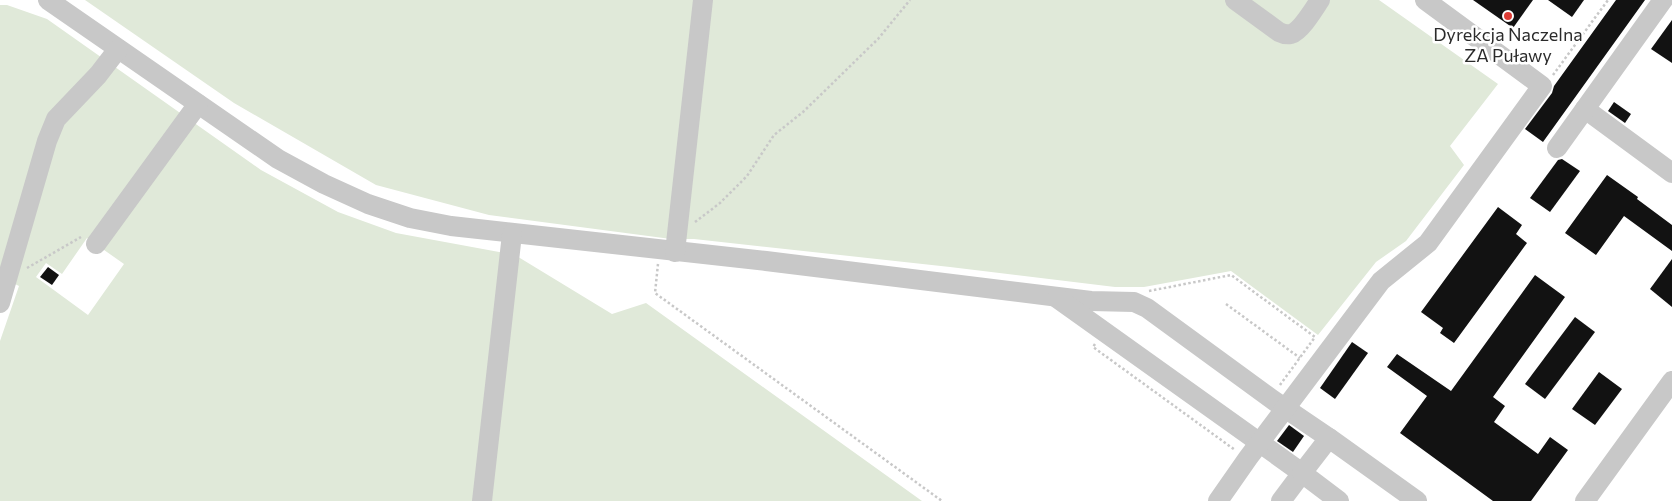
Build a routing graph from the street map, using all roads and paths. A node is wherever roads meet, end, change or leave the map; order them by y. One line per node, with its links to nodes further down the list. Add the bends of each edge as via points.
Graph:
1 (48, 0): 9 (street)
2 (703, 0): 15 (street)
3 (910, 0): 15 (path, via 878,39 803,112 774,135 747,176 720,203 689,227)
4 (1234, 0): 5 (street, via 1286,35 1299,28)
5 (1320, 0)
6 (1425, 0): 10 (street)
7 (1608, 0): 10 (path, via 1558,70)
8 (1664, 0): 12 (street)
9 (118, 49): 11 (street); 19 (street, via 56,119)
10 (1542, 86): 27 (street, via 1428,242 1381,281)
11 (198, 104): 16 (street, via 278,159 368,204 418,220); 17 (street)
12 (1585, 109): 13 (street); 14 (street)
13 (1557, 148)
14 (1672, 173)
15 (678, 230): 18 (street)
16 (512, 234): 18 (street); 32 (street)
17 (89, 240): 19 (path)
18 (672, 252): 21 (street); 33 (path, via 655,293)
19 (7, 280): 22 (street)
20 (1143, 291): 25 (path, via 1231,275 1315,337)
21 (1053, 295): 24 (street); 27 (street, via 1091,301 1134,302 1147,308)
22 (0, 303)
23 (1226, 304): 25 (path)
24 (1105, 332): 29 (street); 30 (path, via 1093,347)
25 (1300, 358): 27 (path, via 1280,385)
26 (1672, 380): 38 (street)
27 (1279, 404): 28 (street); 29 (street)
28 (1329, 438): 31 (street); 37 (street)
29 (1260, 443): 31 (street); 34 (street)
30 (1239, 453)
31 (1302, 474): 35 (street); 36 (street)
32 (482, 501)
33 (942, 501)
34 (1218, 501)
35 (1281, 501)
36 (1339, 501)
37 (1417, 501)
38 (1585, 501)

